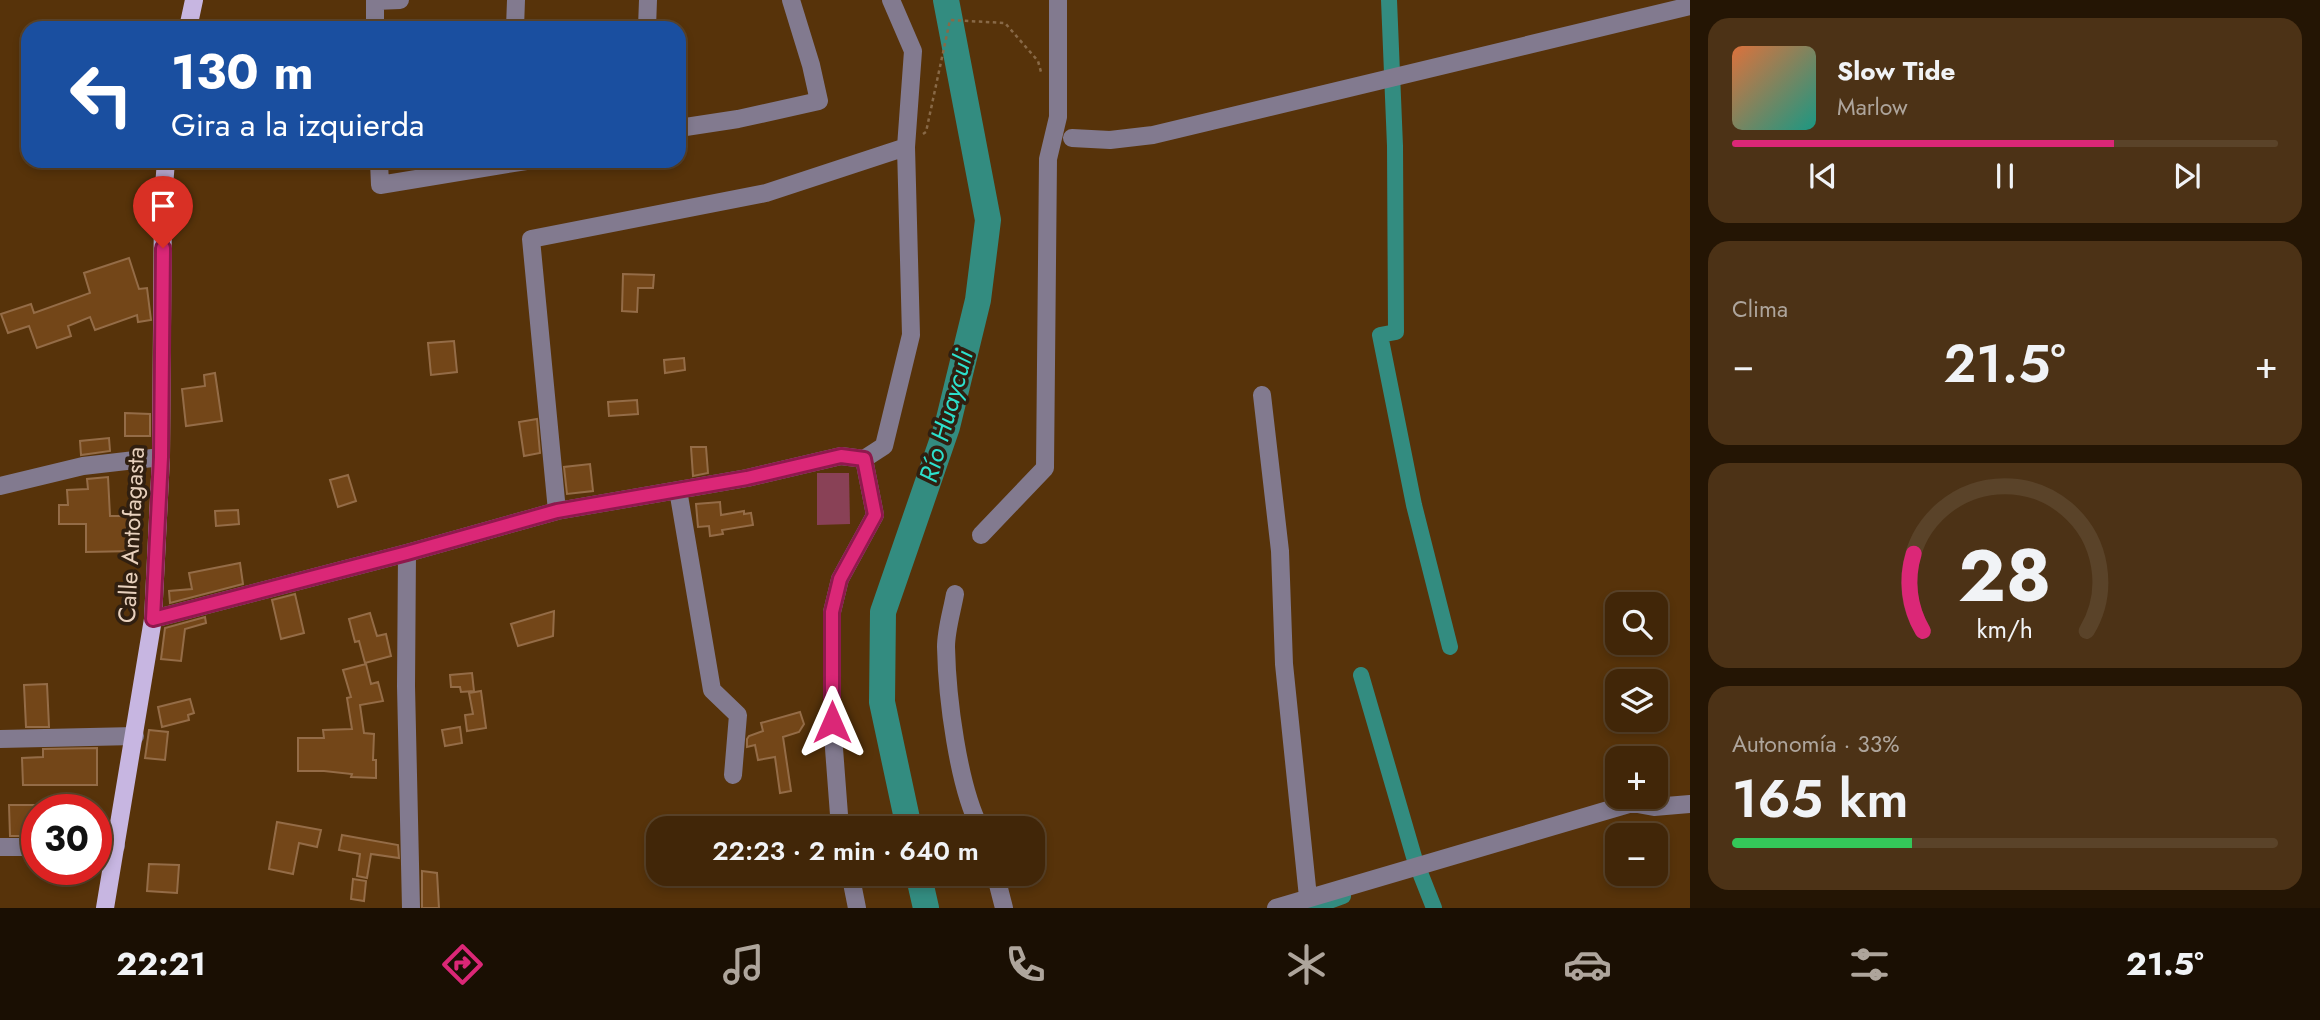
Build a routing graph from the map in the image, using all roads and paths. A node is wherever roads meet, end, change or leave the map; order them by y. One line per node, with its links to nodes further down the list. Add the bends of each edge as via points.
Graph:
1 (194, 0): 9 (main road)
2 (400, 0): 10 (street, via 374,1)
3 (516, 0): 11 (street)
4 (648, 0): 12 (street)
5 (790, 0): 14 (street, via 819,101)
6 (891, 0): 16 (street, via 913,51)
7 (1058, 0): 26 (street, via 1058,117 1048,159 1045,468)
8 (1690, 6): 15 (street, via 1153,135)
9 (190, 21)
10 (375, 21)
11 (515, 21)
12 (648, 21)
13 (1041, 72): 16 (path, via 1038,61 1005,23 950,20 926,132)
14 (686, 127)
15 (1072, 138)
16 (906, 147): 22 (street, via 911,335 884,446); 25 (street, via 766,193 531,239)
17 (165, 168): 21 (main road, Calle Antofagasta)
18 (379, 168): 19 (street, via 380,185)
19 (482, 168)
20 (1262, 395): 42 (street, via 1280,551 1284,664)
21 (161, 457): 23 (street, via 83,466); 29 (main road, Calle Antofagasta)
22 (864, 459): 24 (street, via 841,456); 34 (street, via 875,515 840,579 832,612 832,722)
23 (0, 485)
24 (678, 490): 25 (street); 32 (street, via 712,691 738,715)
25 (557, 511): 27 (street)
26 (981, 535)
27 (407, 553): 29 (street); 44 (street)
28 (955, 594): 35 (street, via 946,645 954,729)
29 (153, 619): 30 (main road, Calle Antofagasta)
30 (135, 736): 31 (street); 37 (main road, Calle Antofagasta)
31 (0, 739)
32 (733, 775)
33 (1690, 804): 42 (street, via 1654,807 1632,803)
34 (839, 816)
35 (974, 816)
36 (112, 846): 37 (street)
37 (116, 846): 43 (main road, Calle Antofagasta)
38 (0, 847): 39 (street)
39 (21, 847)
40 (853, 886): 45 (street)
41 (998, 886): 46 (street)
42 (1308, 897): 47 (street)
43 (105, 908)
44 (411, 908)
45 (857, 908)
46 (1004, 908)
47 (1276, 908)

